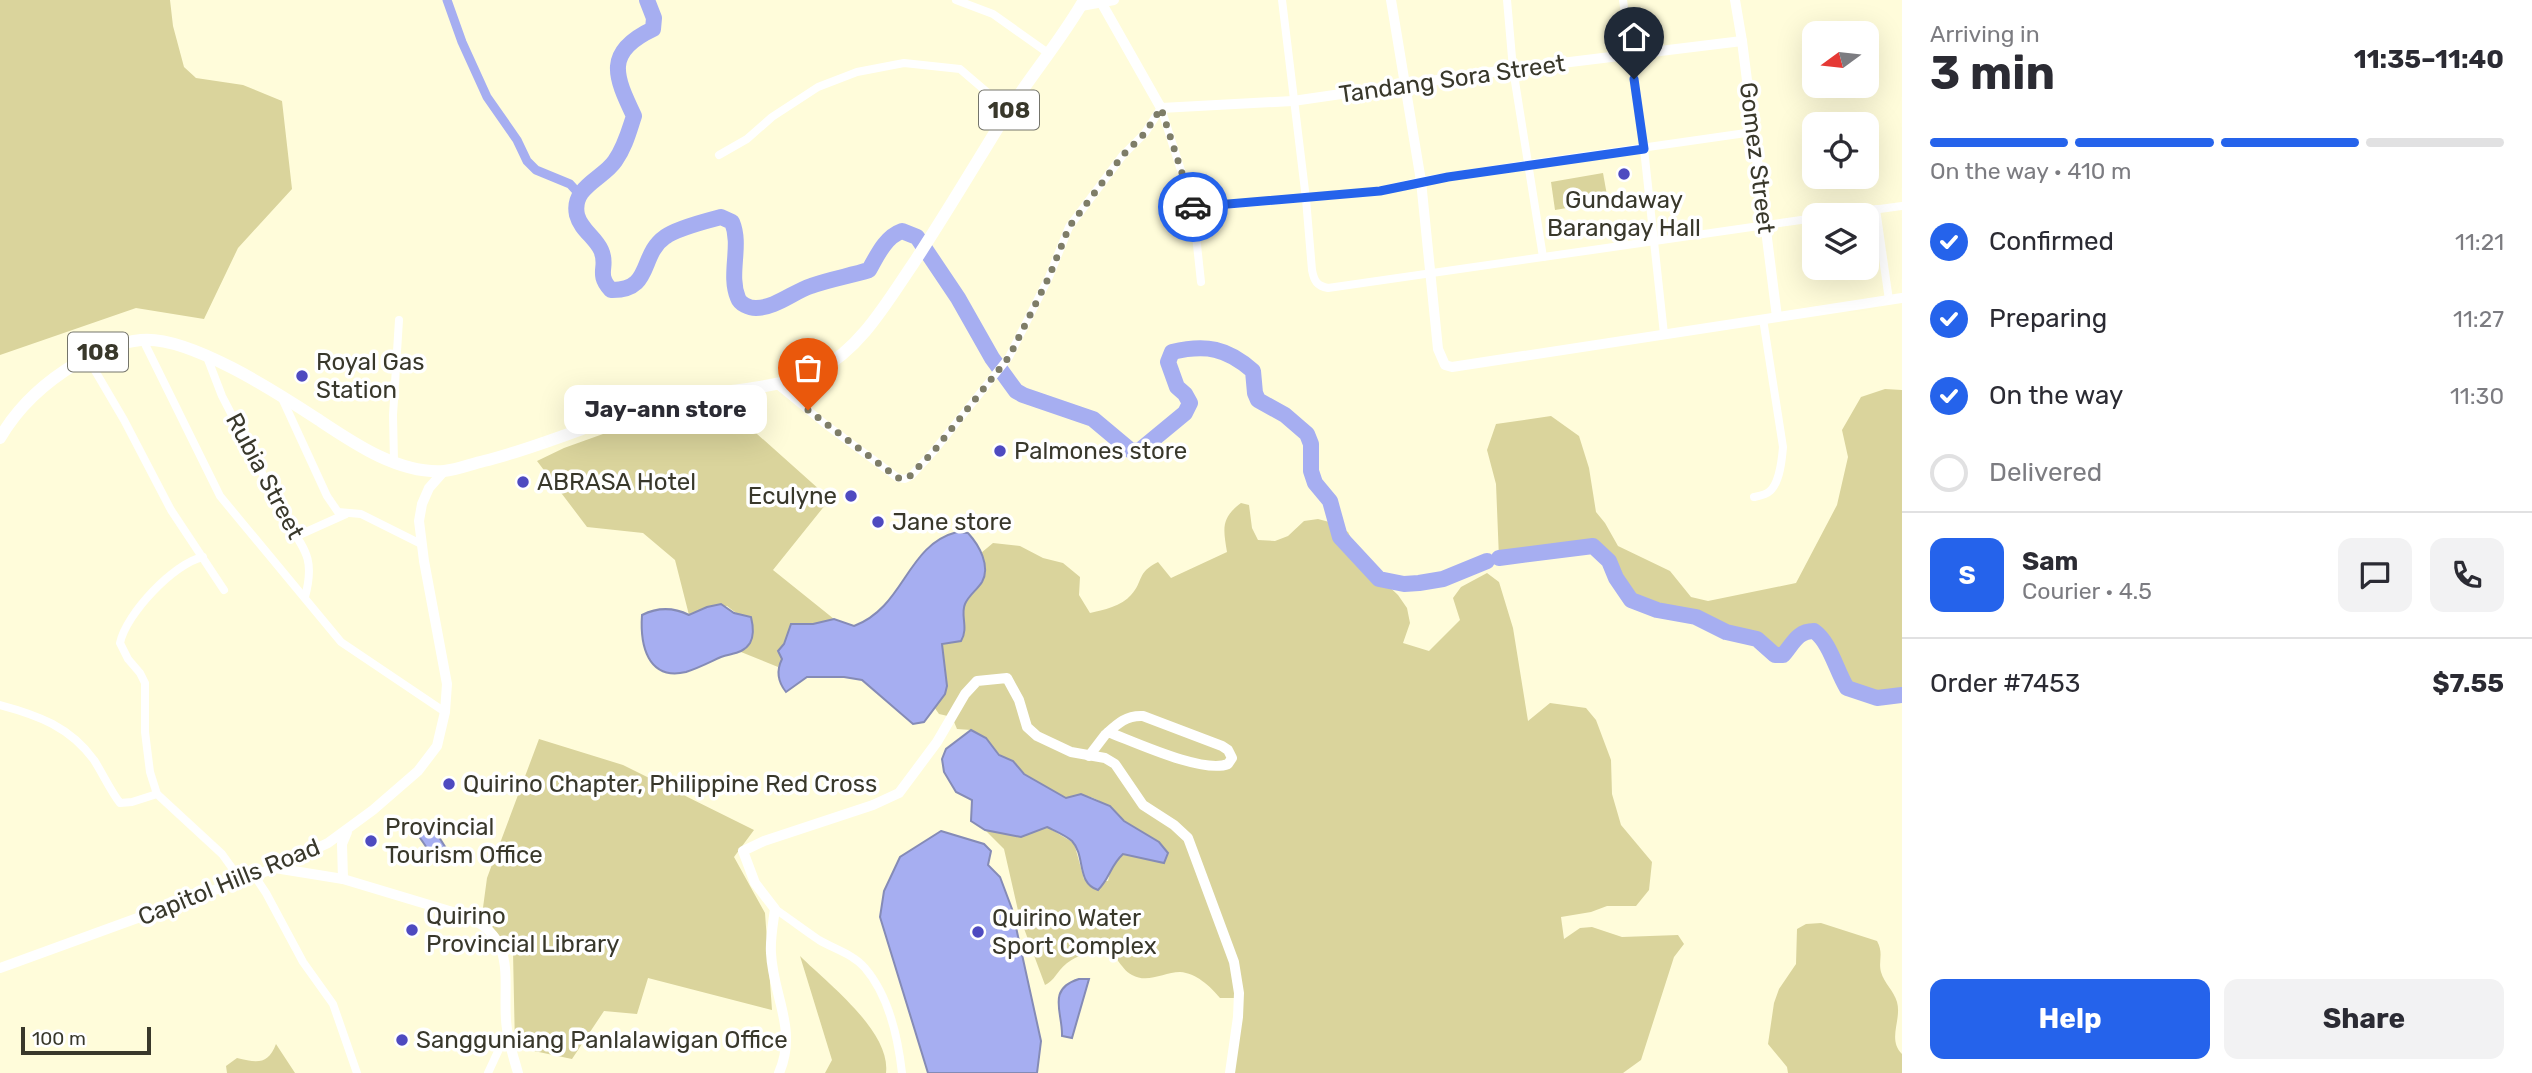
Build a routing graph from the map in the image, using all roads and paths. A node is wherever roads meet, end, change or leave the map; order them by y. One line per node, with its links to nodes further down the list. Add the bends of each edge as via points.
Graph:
1 (956, 0): 11 (street, via 993,15)
2 (1114, 0): 8 (main road)
3 (1282, 0): 15 (street)
4 (1391, 0): 14 (street)
5 (1507, 0): 13 (street)
6 (1623, 0): 12 (street)
7 (1735, 0): 10 (street, Gomez Street)
8 (1101, 2): 9 (main road); 16 (street)
9 (1082, 3): 11 (main road, 108)
10 (1742, 41): 12 (street, Tandang Sora Street); 18 (street, Gomez Street)
11 (1048, 53): 17 (main road, 108)
12 (1630, 56): 13 (street, Tandang Sora Street); 19 (street)
13 (1513, 69): 14 (street, Tandang Sora Street); 21 (street)
14 (1404, 85): 15 (street, Tandang Sora Street); 22 (street)
15 (1293, 101): 16 (street, Tandang Sora Street); 23 (street)
16 (1161, 108): 25 (street); 43 (street, via 1069,227 1009,357 911,475 902,480)
17 (1009, 111): 20 (street, via 960,69 904,63 857,72 818,87); 43 (main road, 108, via 877,317 835,360 796,379)
18 (1753, 132): 19 (street); 28 (street, Gomez Street)
19 (1644, 149): 21 (street); 30 (street)
20 (719, 155)
21 (1529, 164): 22 (street); 31 (street)
22 (1420, 181): 23 (street, via 1380,191); 32 (street)
23 (1306, 199): 25 (street); 32 (street, via 1317,285 1328,288)
24 (1902, 206): 26 (street)
25 (1193, 208): 33 (street)
26 (1879, 209)
27 (1802, 220): 28 (street)
28 (1766, 225): 30 (street); 36 (street, Gomez Street)
29 (1879, 230): 35 (street)
30 (1655, 241): 31 (street); 39 (street)
31 (1543, 257): 32 (street)
32 (1430, 273): 39 (street, via 1438,349 1442,361 1452,367)
33 (1201, 282)
34 (1902, 298): 35 (street)
35 (1889, 300): 36 (street)
36 (1777, 317): 37 (street)
37 (1763, 319): 39 (street); 48 (street, via 1783,447 1773,486)
38 (399, 320): 46 (street)
39 (1664, 334)
40 (143, 340): 41 (main road, 108, via 111,346); 42 (main road, 108, via 189,348); 54 (street, via 220,496)
41 (87, 357): 45 (main road, 108, via 29,398); 52 (street)
42 (207, 357): 44 (main road, 108); 50 (street, Rubia Street, via 222,396)
43 (775, 383): 47 (main road, 108, via 653,405 543,444)
44 (281, 396): 46 (main road, 108, via 345,438); 49 (street, via 332,506)
45 (0, 438)
46 (394, 462): 47 (main road, 108)
47 (444, 471): 51 (street, Capitol Hills Road, via 422,504)
48 (1754, 497)
49 (346, 514): 50 (street); 51 (street, via 361,514)
50 (296, 536): 54 (street, Rubia Street, via 311,575)
51 (421, 544): 56 (street, Capitol Hills Road, via 447,684)
52 (202, 557): 53 (street); 59 (street, via 189,559 162,580 120,641 145,683 145,732)
53 (224, 590)
54 (304, 597): 56 (street, via 341,642)
55 (0, 705): 59 (street, via 41,716 60,727 92,758 120,803)
56 (445, 712): 60 (street, Capitol Hills Road, via 437,746 418,771)
57 (1108, 732): 57 (street, via 1214,768 1232,758 1222,746 1143,716 1125,718); 58 (street)
58 (1089, 756): 65 (street, via 1053,745 1027,727 1007,678 977,681 899,793 743,851 755,883); 73 (street, via 1115,764 1143,805 1188,838 1234,962 1239,993)
59 (157, 794): 63 (street, via 222,854)
60 (348, 831): 61 (street, Capitol Hills Road); 64 (street, via 342,844)
61 (275, 868): 62 (street, Capitol Hills Road); 64 (street)
62 (254, 875): 63 (street, Capitol Hills Road); 68 (street, via 303,962 333,1004)
63 (240, 879): 66 (street, Capitol Hills Road)
64 (343, 879): 67 (street, via 466,916 481,925 501,948 507,971)
65 (775, 909): 71 (street, via 771,954 787,1051); 72 (street, via 864,967 891,1019)
66 (0, 968)
67 (507, 1032): 69 (street); 70 (street)
68 (358, 1073)
69 (488, 1073)
70 (517, 1073)
71 (779, 1073)
72 (902, 1073)
73 (1230, 1073)

